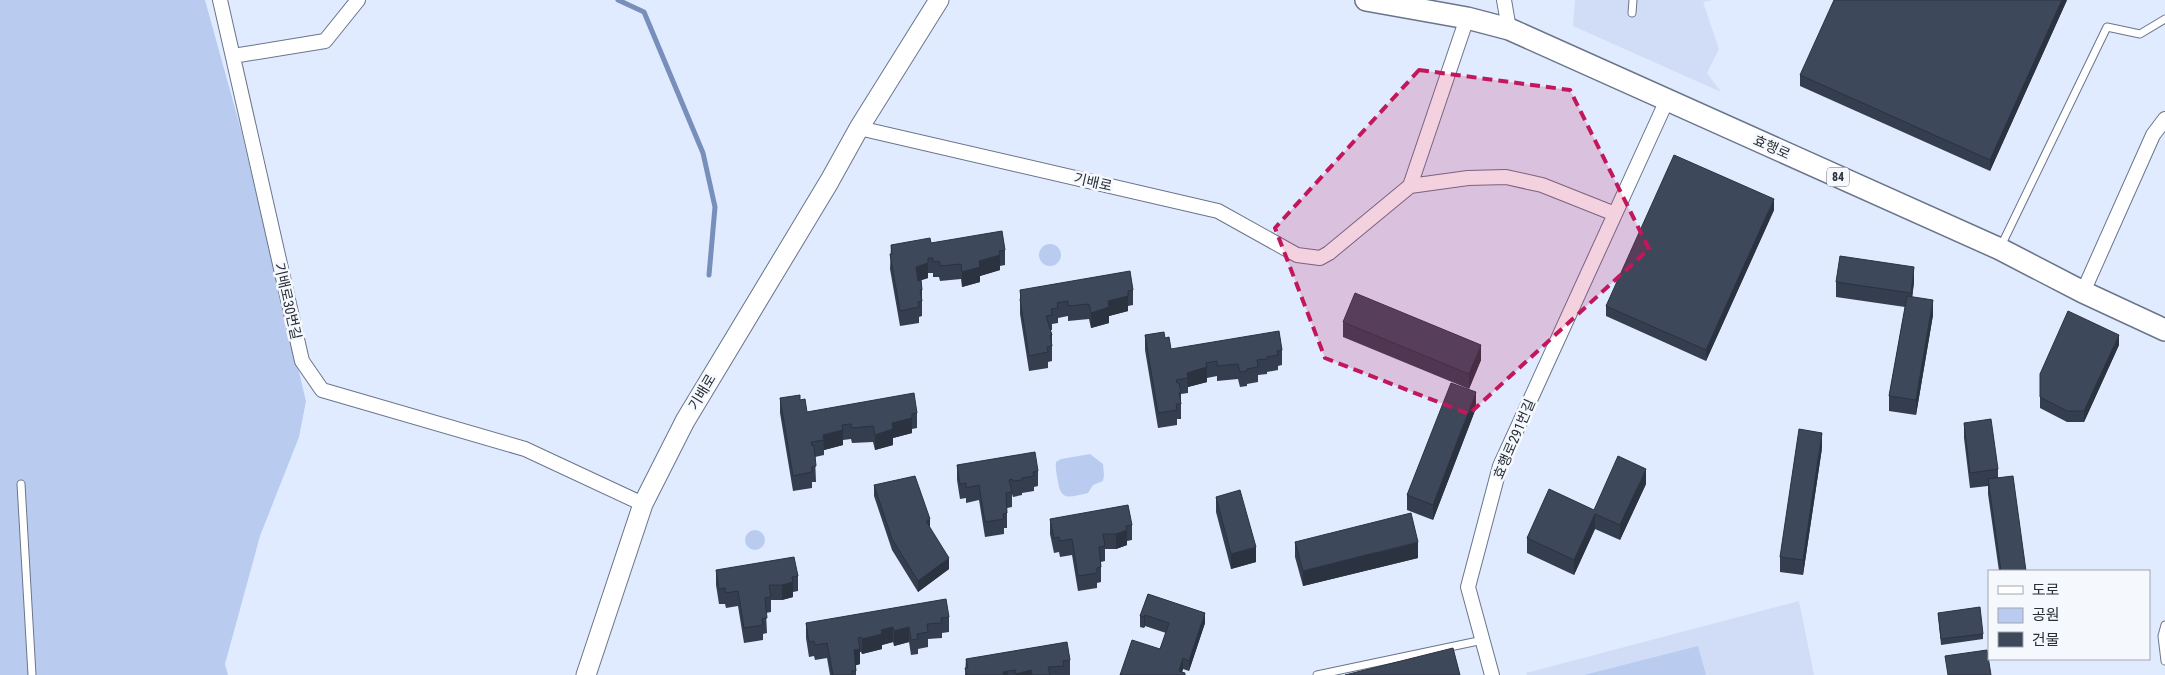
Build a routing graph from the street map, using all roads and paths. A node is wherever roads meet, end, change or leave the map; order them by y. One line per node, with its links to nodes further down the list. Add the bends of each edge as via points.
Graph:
1 (220, 0): 11 (street, 기배로30번길)
2 (358, 0): 11 (street, via 325,41)
3 (938, 0): 14 (street, 기배로)
4 (1366, 0): 8 (main road, 효행로 / 84)
5 (1504, 0): 10 (street)
6 (1633, 0): 7 (lane)
7 (1632, 13)
8 (1468, 18): 10 (main road, 효행로 / 84); 15 (street)
9 (2165, 19): 17 (lane, via 2140,34 2107,27)
10 (1509, 29): 12 (main road, 효행로 / 84)
11 (233, 56): 21 (street, 기배로30번길, via 302,361 322,390 525,449)
12 (1667, 100): 16 (street, 효행로291번길); 17 (main road, 효행로 / 84)
13 (2165, 119): 18 (street, via 2153,136)
14 (859, 128): 15 (street, 기배로, via 1218,211 1298,255 1320,258); 21 (street, 기배로, via 685,421)
15 (1410, 186): 16 (street, via 1468,178 1506,177 1550,188)
16 (1615, 214): 23 (street, 효행로291번길, via 1500,466 1468,587)
17 (2000, 249): 18 (main road, 효행로 / 84)
18 (2083, 292): 19 (main road, 효행로 / 84)
19 (2165, 330)
20 (21, 484): 25 (lane)
21 (643, 504): 26 (street, 기배로)
22 (2165, 625): 24 (lane, via 2162,636)
23 (1483, 639): 27 (lane); 28 (street, 효행로291번길)
24 (2165, 661)
25 (32, 675)
26 (586, 675)
27 (1317, 675)
28 (1492, 675)

